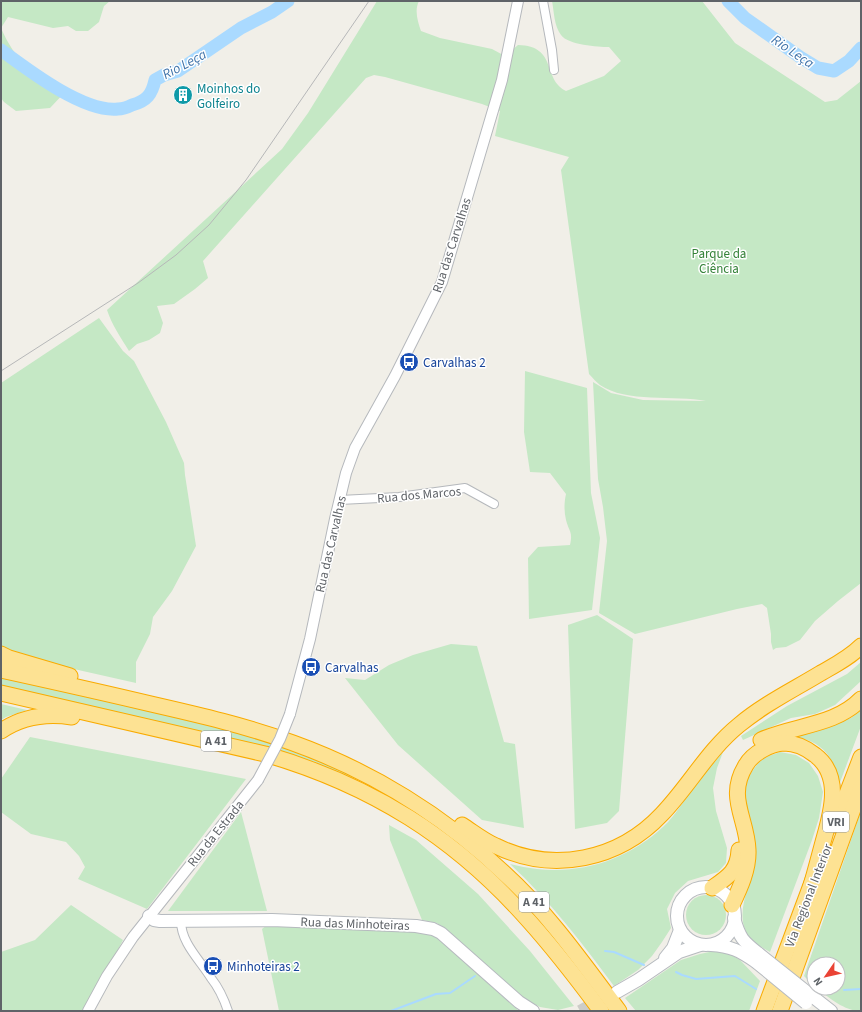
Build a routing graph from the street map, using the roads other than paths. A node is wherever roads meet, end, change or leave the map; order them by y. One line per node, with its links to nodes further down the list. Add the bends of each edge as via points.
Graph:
1 (518, 1): 4 (street, Rua das Carvalhas, via 502,80 442,282 395,376 355,448)
2 (543, 1): 3 (street)
3 (554, 70)
4 (340, 500): 5 (street, Rua dos Marcos, via 399,497 465,488); 6 (street, Rua das Carvalhas)
5 (494, 504)
6 (310, 639): 21 (street, Rua da Estrada, bridge, via 290,714 258,780)
7 (861, 646): 17 (highway, via 854,654 759,709 738,726 715,749 662,815 634,839 617,848 573,860 522,856 496,846 447,814)
8 (1, 654): 10 (highway, via 69,675)
9 (1, 670): 10 (highway, A 41)
10 (84, 688): 17 (highway, A 41, via 232,723 293,743 365,775)
11 (1, 693): 13 (highway, A 41)
12 (861, 699): 19 (highway, via 840,714 824,721 756,743 746,749 738,759 728,789 738,837 738,861 727,878)
13 (103, 716): 14 (highway, via 92,721 62,716 39,716 24,719); 29 (highway, A 41, via 244,748 285,760 334,778 389,805 456,850 486,876 529,920)
14 (1, 731)
15 (861, 757): 18 (highway, Via Regional Interior / VRI)
16 (861, 787): 35 (highway)
17 (432, 815): 33 (highway, A 41, via 468,841 505,873 537,906)
18 (810, 886): 20 (highway, via 831,813 830,775 825,764 806,748 789,744 772,746 746,764 737,788 748,850 747,864); 34 (highway, Via Regional Interior / VRI)
19 (712, 888): 20 (main road, via 727,898); 23 (main road, via 693,890 685,896 677,912)
20 (733, 912): 24 (main road, via 733,926 726,936 716,943); 25 (main road, via 739,934)
21 (149, 916): 22 (main road, Rua das Minhoteiras, via 160,922); 30 (street, Rua da Estrada, via 107,976)
22 (181, 921): 31 (street, via 185,941 212,978); 32 (main road, Rua das Minhoteiras, via 272,920 416,926 433,929)
23 (680, 930): 24 (main road, via 692,942); 26 (main road, via 673,948)
24 (704, 945): 25 (main road, via 724,946); 26 (main road, via 679,952)
25 (758, 958): 28 (main road, bridge)
26 (661, 964): 27 (main road)
27 (617, 992)
28 (807, 998): 36 (main road); 37 (main road)
29 (600, 1010)
30 (88, 1011)
31 (228, 1011)
32 (533, 1011)
33 (619, 1011)
34 (764, 1011)
35 (780, 1011)
36 (817, 1011)
37 (831, 1011)

